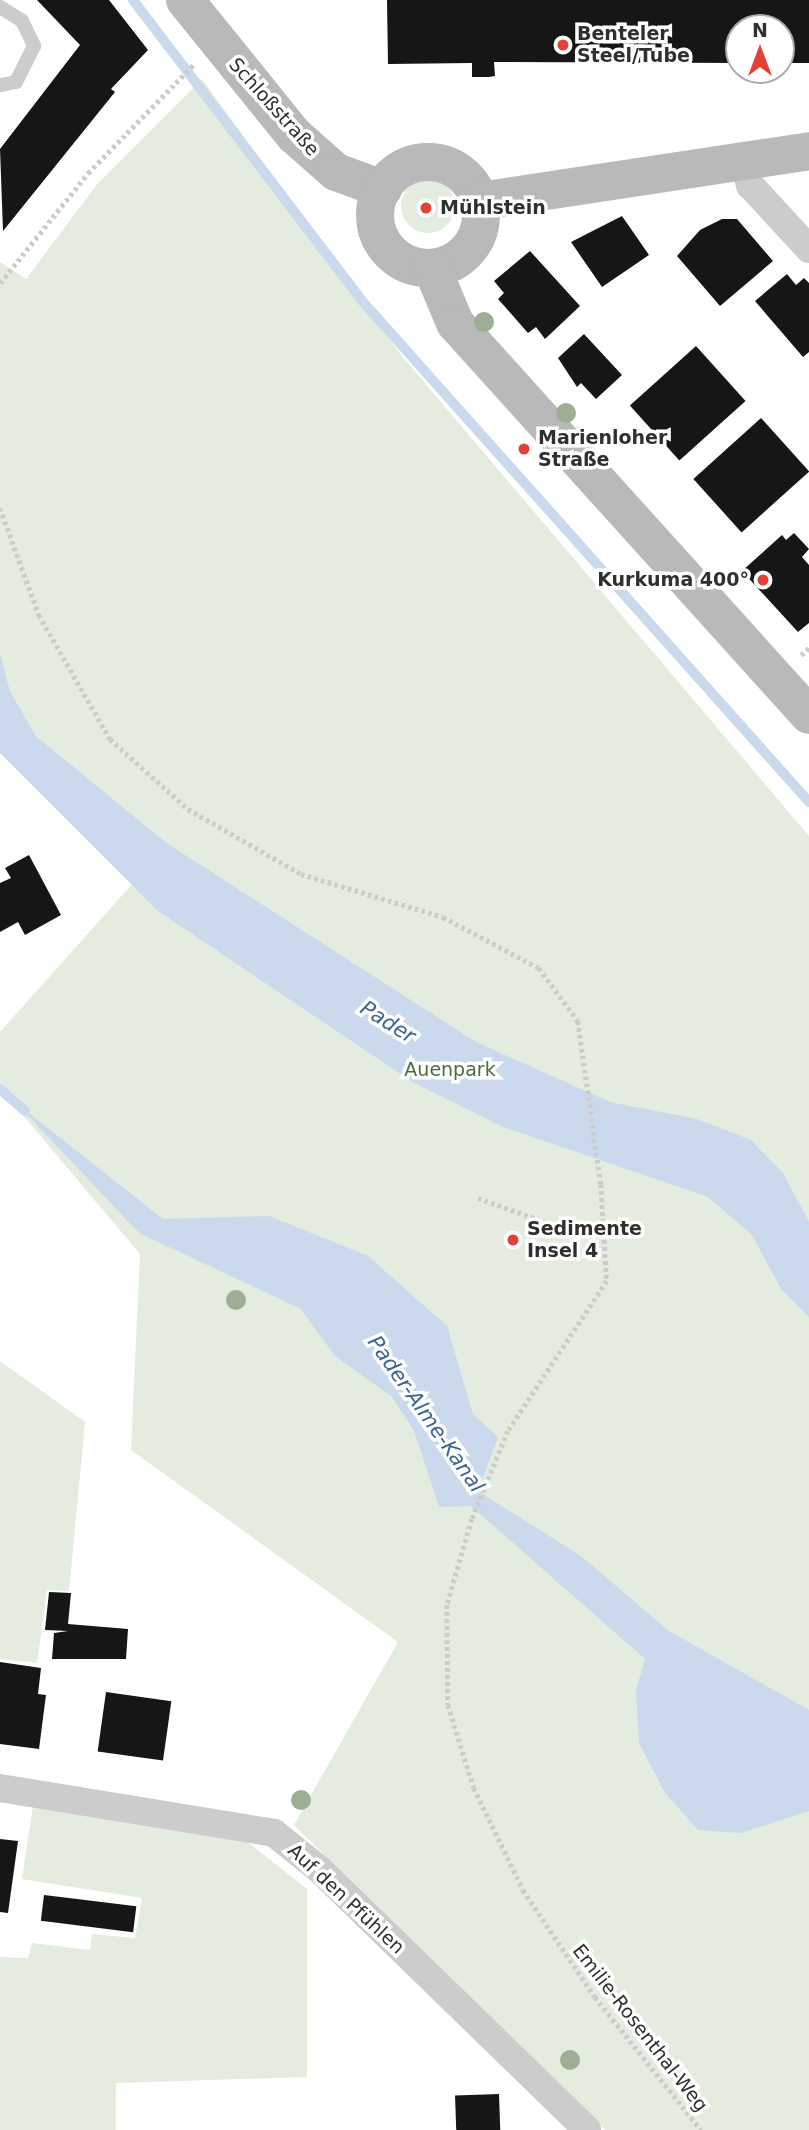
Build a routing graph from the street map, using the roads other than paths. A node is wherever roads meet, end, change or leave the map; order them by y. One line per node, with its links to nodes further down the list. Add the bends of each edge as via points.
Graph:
1 (184, 0): 6 (street, Schloßstraße, via 294,135 336,172)
2 (0, 7): 3 (lane, via 22,21 34,46 29,67 16,82)
3 (1, 88)
4 (809, 151): 5 (street)
5 (745, 162): 7 (street); 8 (street, via 750,186)
6 (383, 188): 7 (street, via 409,166 444,164 472,185); 9 (street, via 377,204 379,236 400,260)
7 (480, 201): 9 (street, via 472,246)
8 (809, 249)
9 (432, 268): 10 (street, via 455,323)
10 (809, 715)
11 (0, 1788): 12 (street, Auf den Pfühlen, via 274,1833 319,1869)
12 (587, 2130)

